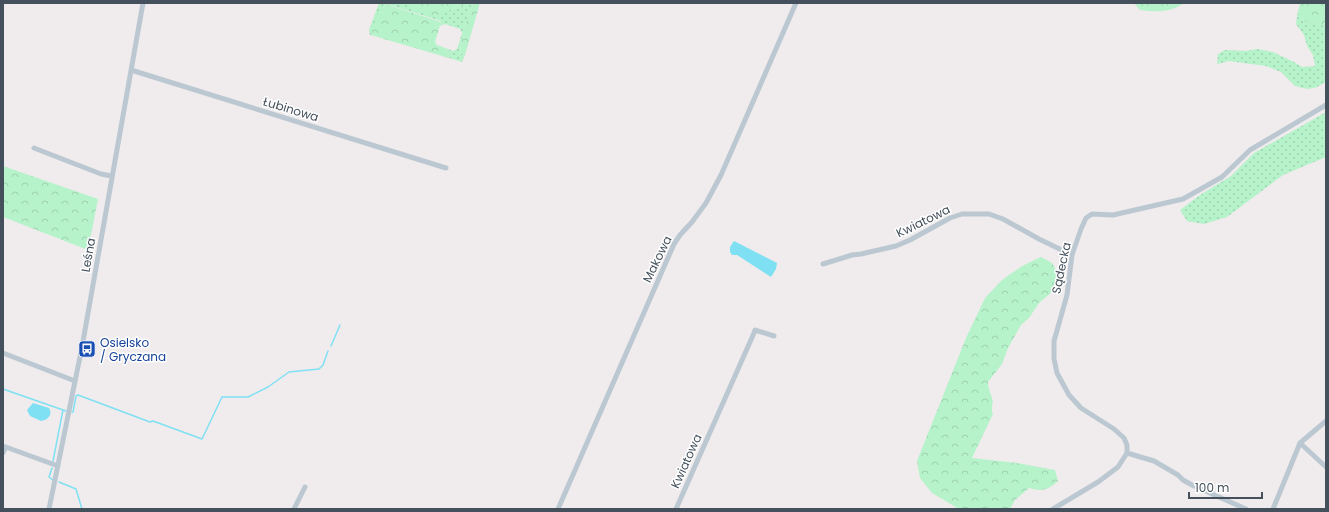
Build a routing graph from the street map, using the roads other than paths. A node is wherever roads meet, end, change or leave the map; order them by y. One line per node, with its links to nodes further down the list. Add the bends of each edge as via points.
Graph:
1 (143, 3): 3 (street, Leśna)
2 (796, 3): 23 (street, Makowa, via 721,175 706,203 674,244)
3 (131, 70): 6 (street, Łubinowa); 7 (street, Leśna)
4 (1326, 105): 8 (street, Sądecka, via 1250,150 1222,177 1182,199 1113,215 1092,214 1086,218)
5 (34, 148): 7 (street)
6 (446, 168)
7 (112, 176): 12 (street, Leśna)
8 (1072, 255): 9 (street, Kwiatowa, via 1038,240 1003,219 989,214 962,214 896,246); 17 (street, Sądecka, via 1067,295 1054,340 1056,373 1068,395 1081,408 1124,438 1128,445)
9 (823, 264)
10 (774, 336): 24 (street, Kwiatowa, via 755,330)
11 (3, 353): 12 (street)
12 (75, 381): 18 (street, Leśna)
13 (1326, 421): 14 (street)
14 (1300, 443): 19 (street); 27 (street)
15 (4, 446): 16 (street); 18 (street)
16 (3, 453)
17 (1128, 453): 25 (street, via 1118,467 1092,487); 26 (street, via 1154,461 1182,480)
18 (58, 466): 21 (street, Leśna)
19 (1326, 467)
20 (305, 487): 22 (street)
21 (49, 509)
22 (294, 509)
23 (558, 509)
24 (676, 509)
25 (1053, 509)
26 (1246, 509)
27 (1273, 509)

